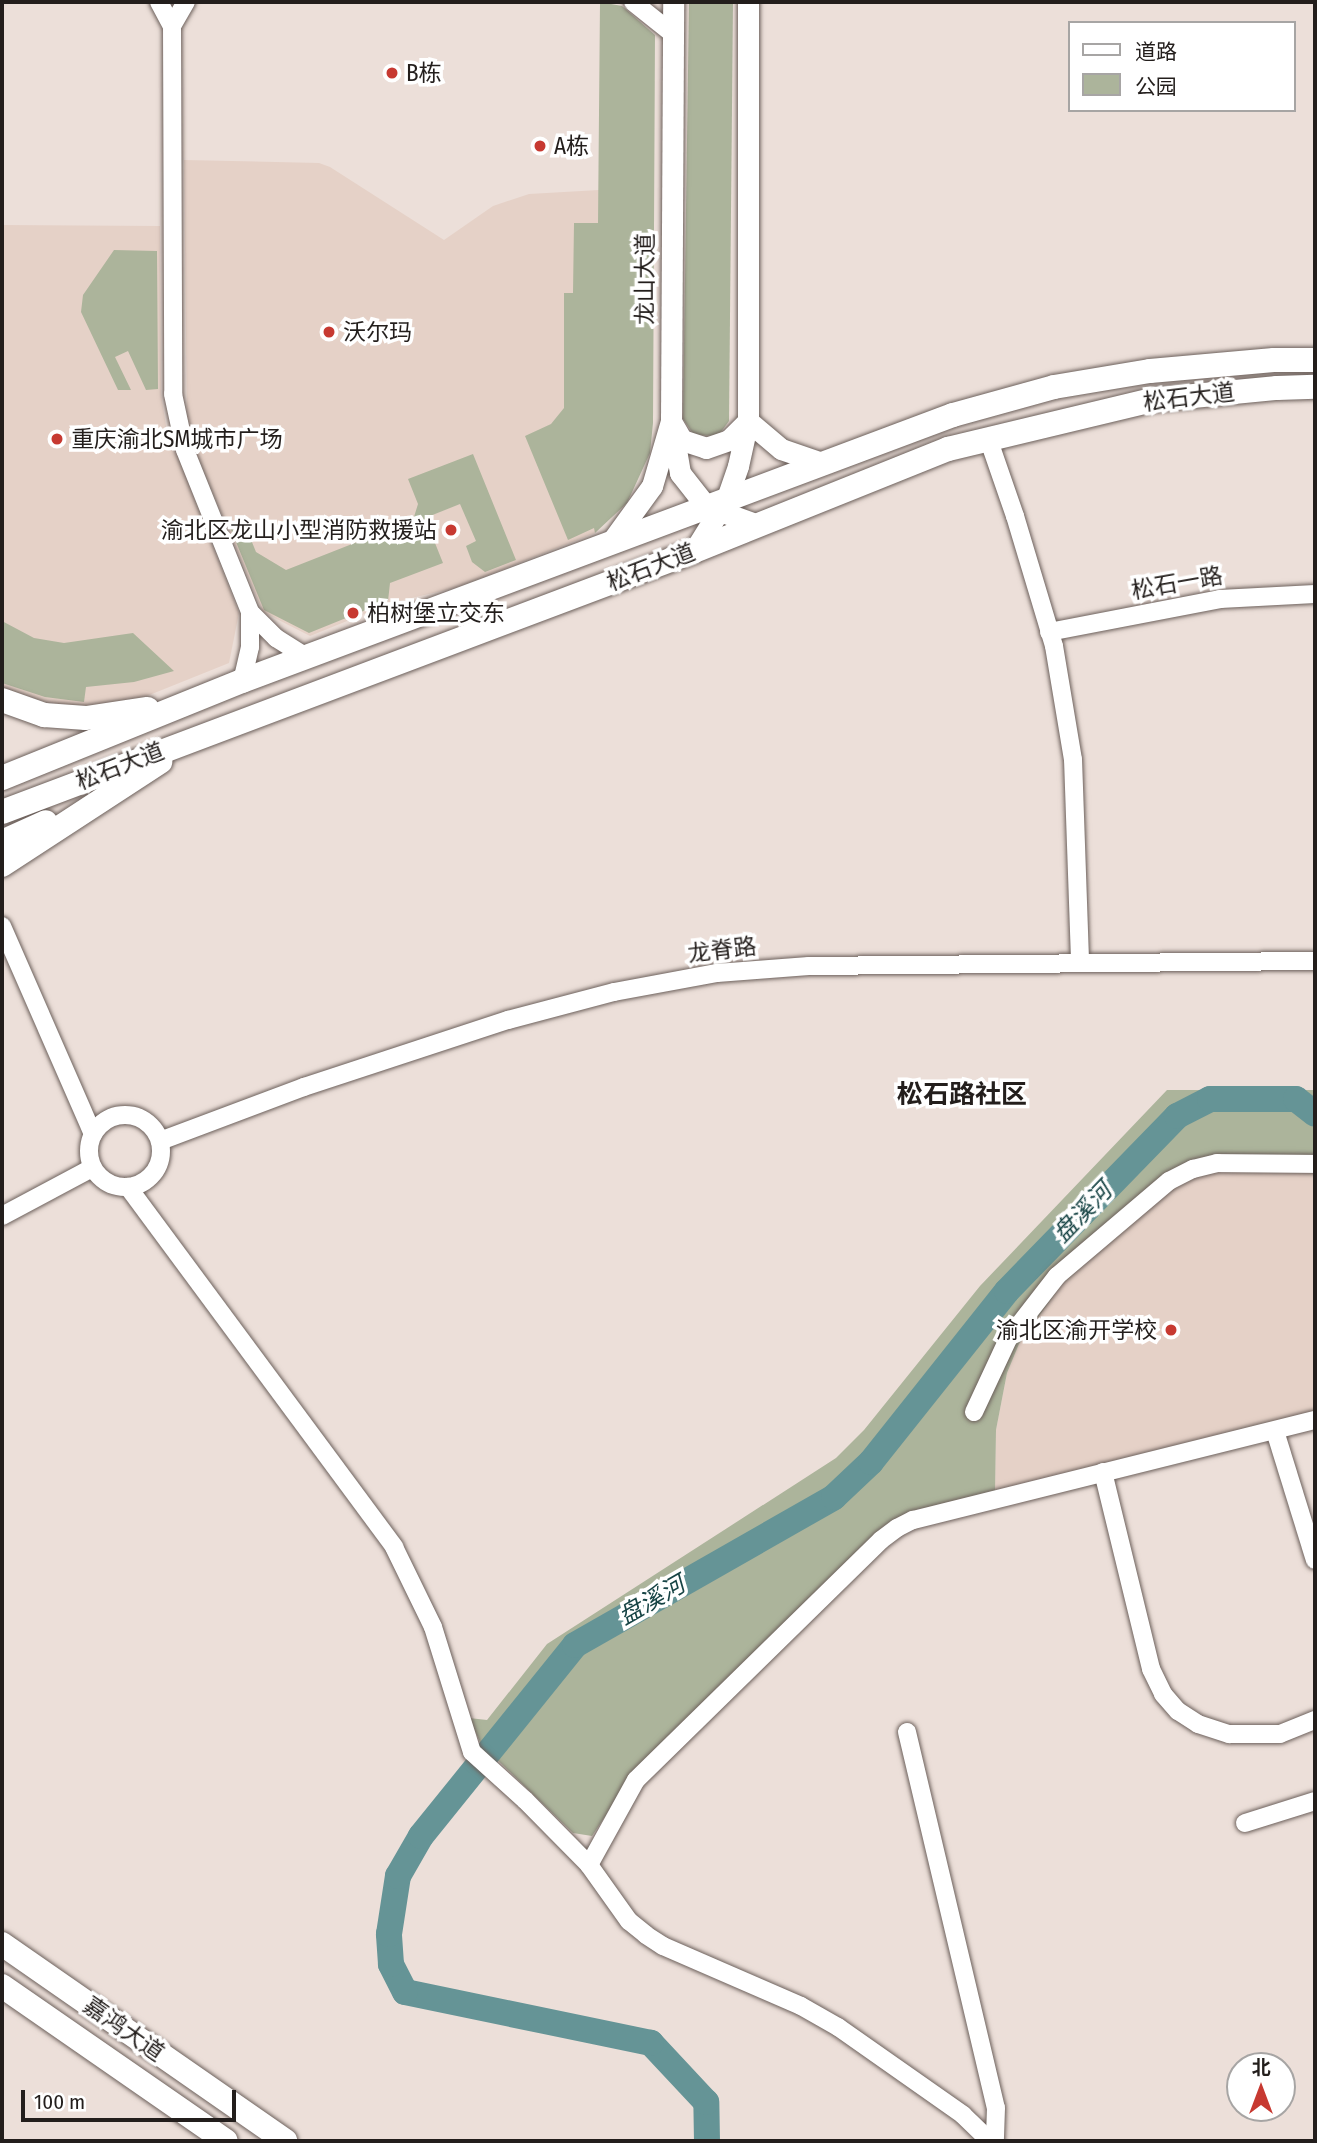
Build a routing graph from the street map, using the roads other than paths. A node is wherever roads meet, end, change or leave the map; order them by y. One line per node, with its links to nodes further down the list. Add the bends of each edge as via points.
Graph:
1 (159, 2): 6 (street)
2 (186, 2): 6 (street)
3 (633, 2): 7 (street)
4 (673, 2): 7 (main road, 龙山大道)
5 (748, 2): 11 (main road)
6 (172, 26): 19 (street, via 176,414 185,450)
7 (673, 34): 10 (main road, 龙山大道)
8 (1315, 360): 13 (highway, 松石大道, via 1150,371 1054,387 953,415)
9 (1315, 387): 12 (highway, 松石大道, via 1152,400)
10 (671, 421): 11 (main road, via 682,440 706,448 729,440); 14 (main road, via 680,473); 16 (main road, 龙山大道, via 652,486)
11 (748, 421): 13 (main road, via 781,449); 14 (main road, via 738,466)
12 (988, 438): 15 (highway, 松石大道, via 948,449); 20 (street)
13 (822, 463): 14 (highway, 松石大道)
14 (717, 506): 15 (main road); 16 (highway, 松石大道); 17 (main road)
15 (758, 525): 17 (highway, 松石大道)
16 (612, 541): 21 (highway, 松石大道)
17 (694, 551): 25 (highway, 松石大道)
18 (1315, 594): 20 (street, 松石一路, via 1220,599)
19 (250, 612): 21 (street, via 276,638); 22 (street, via 250,647)
20 (1049, 632): 35 (street, via 1073,759)
21 (307, 657): 22 (highway, 松石大道)
22 (242, 681): 23 (highway, 松石大道)
23 (203, 698): 24 (highway, via 86,718 44,715); 26 (highway, 松石大道)
24 (2, 700)
25 (214, 729): 28 (highway); 30 (highway, 松石大道)
26 (33, 767): 27 (highway); 29 (highway, 松石大道)
27 (2, 770)
28 (144, 772): 31 (highway); 32 (highway)
29 (2, 778)
30 (2, 812)
31 (2, 842)
32 (2, 865)
33 (2, 926): 36 (street)
34 (1315, 961): 35 (street, 龙脊路)
35 (1080, 963): 37 (street, 龙脊路, via 809,966 717,973 614,992 408,1052)
36 (93, 1134): 37 (street, via 110,1118 134,1116 146,1121); 39 (street, via 88,1156)
37 (160, 1141): 40 (street, via 155,1171)
38 (1315, 1164): 42 (street, via 1217,1163 1193,1168 1169,1181 1056,1276 1008,1339)
39 (92, 1168): 40 (street, via 107,1183); 41 (street)
40 (128, 1187): 51 (street, via 394,1547 433,1627 472,1752)
41 (2, 1216)
42 (974, 1412)
43 (1315, 1420): 44 (street)
44 (1275, 1431): 45 (street); 46 (street)
45 (1103, 1472): 47 (street, via 1151,1669 1178,1712 1229,1734 1280,1734); 51 (street, via 913,1520 881,1540 636,1780)
46 (1315, 1560)
47 (1315, 1720)
48 (907, 1731): 56 (street, via 996,2108)
49 (1315, 1801): 50 (street)
50 (1245, 1823)
51 (589, 1865): 56 (street, via 629,1920 646,1935 838,2027)
52 (2, 1944): 54 (highway, 嘉鸿大道)
53 (2, 1986): 55 (highway, 嘉鸿大道)
54 (284, 2140)
55 (226, 2141)
56 (993, 2141)

